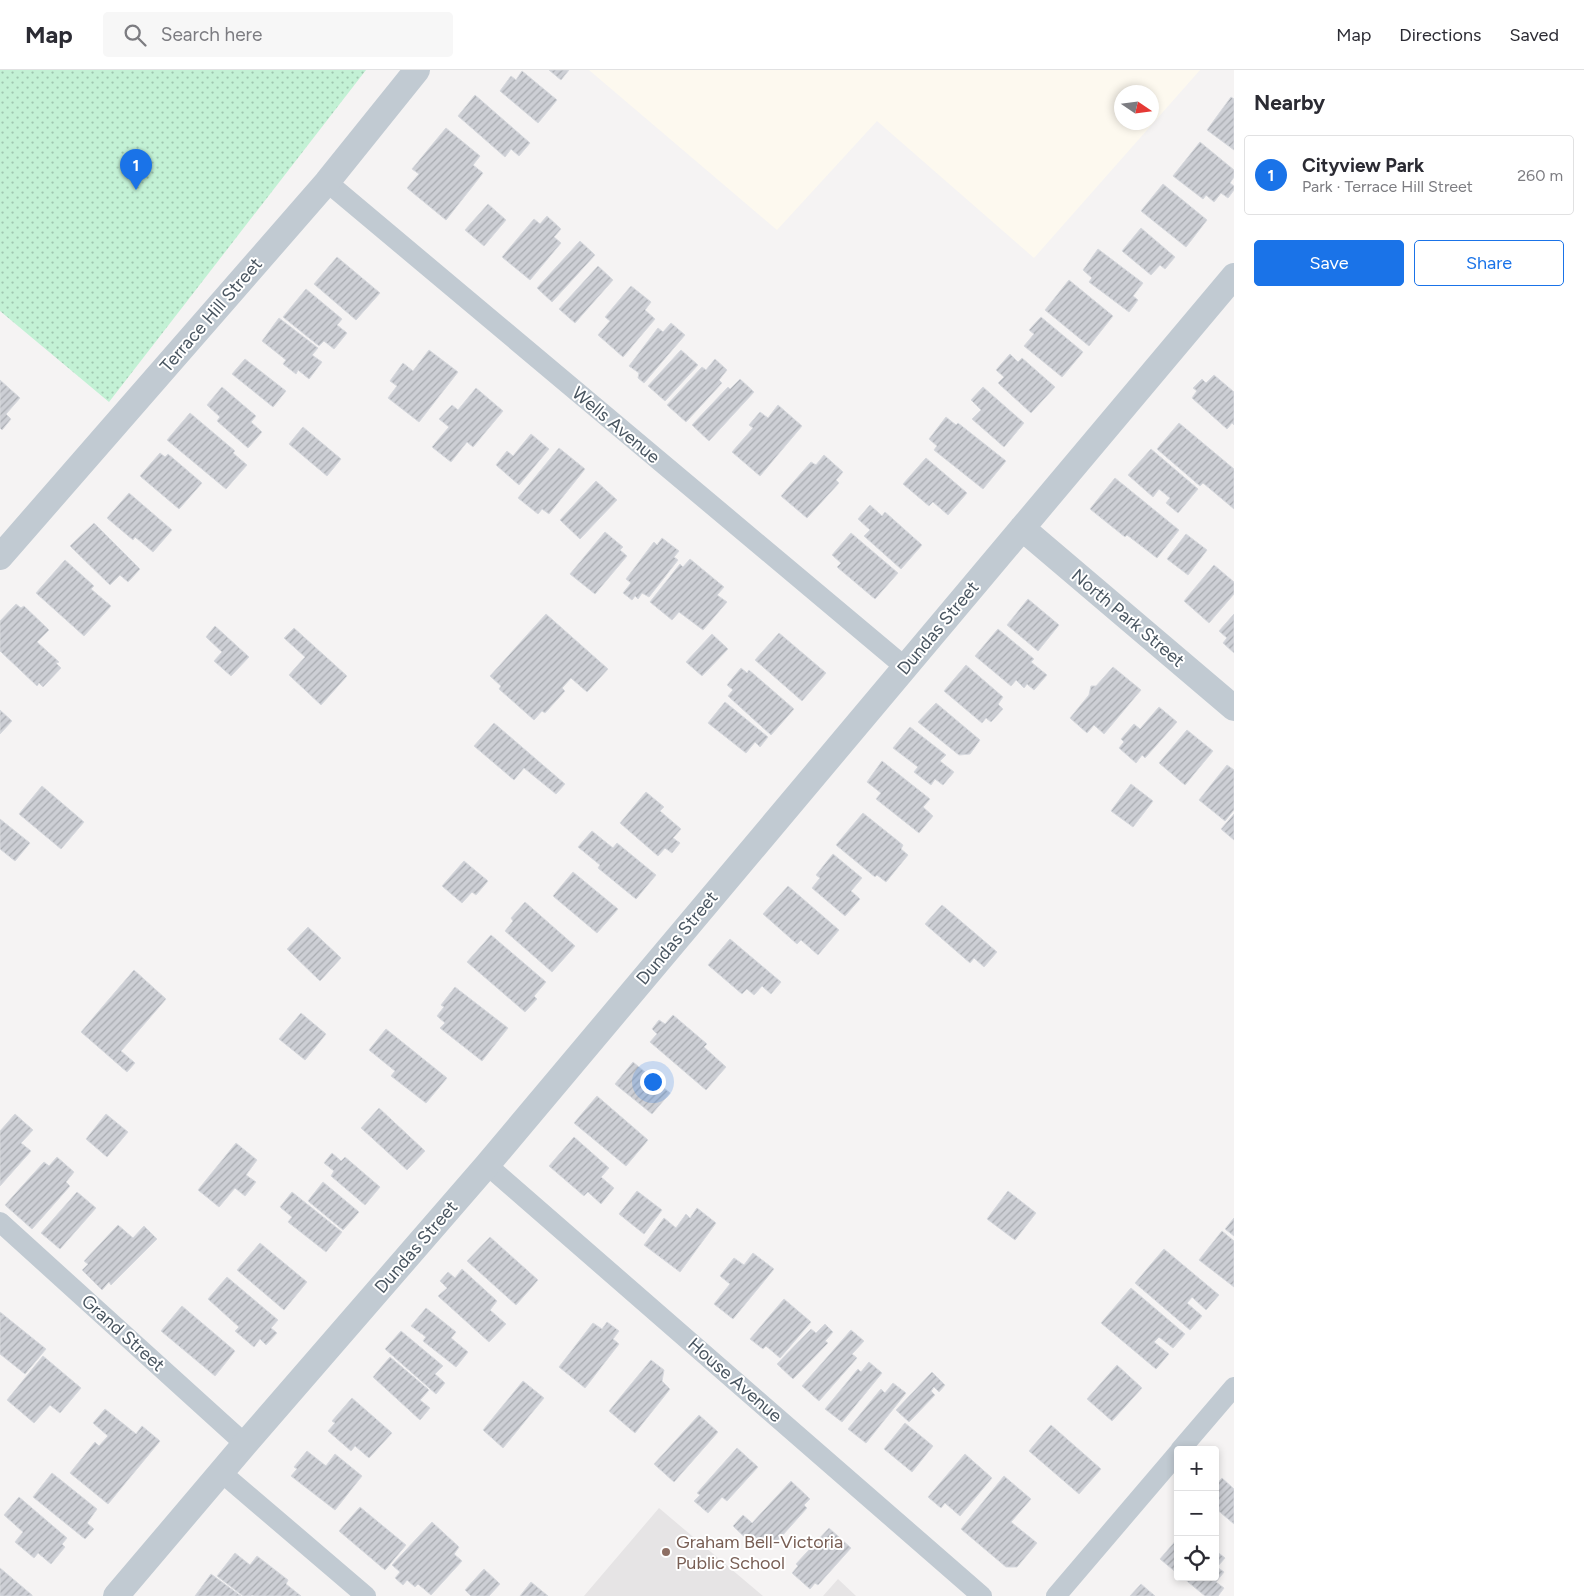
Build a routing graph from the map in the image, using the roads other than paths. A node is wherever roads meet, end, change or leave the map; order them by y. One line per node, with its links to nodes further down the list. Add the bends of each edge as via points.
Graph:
1 (418, 70): 2 (street, Terrace Hill Street)
2 (327, 182): 5 (street, Terrace Hill Street); 6 (street, Wells Avenue)
3 (1234, 276): 4 (street, Dundas Street)
4 (1022, 528): 6 (street, Dundas Street); 7 (street, North Park Street)
5 (0, 557)
6 (905, 667): 8 (street, Dundas Street)
7 (1234, 708)
8 (487, 1165): 11 (street, Dundas Street); 17 (street, House Avenue)
9 (0, 1222): 11 (street, Grand Street)
10 (1234, 1387): 12 (street)
11 (245, 1444): 14 (street, Dundas Street)
12 (1183, 1446)
13 (1174, 1458): 18 (street)
14 (222, 1472): 15 (street, Dundas Street); 16 (street)
15 (116, 1596)
16 (366, 1596)
17 (982, 1596)
18 (1056, 1596)

